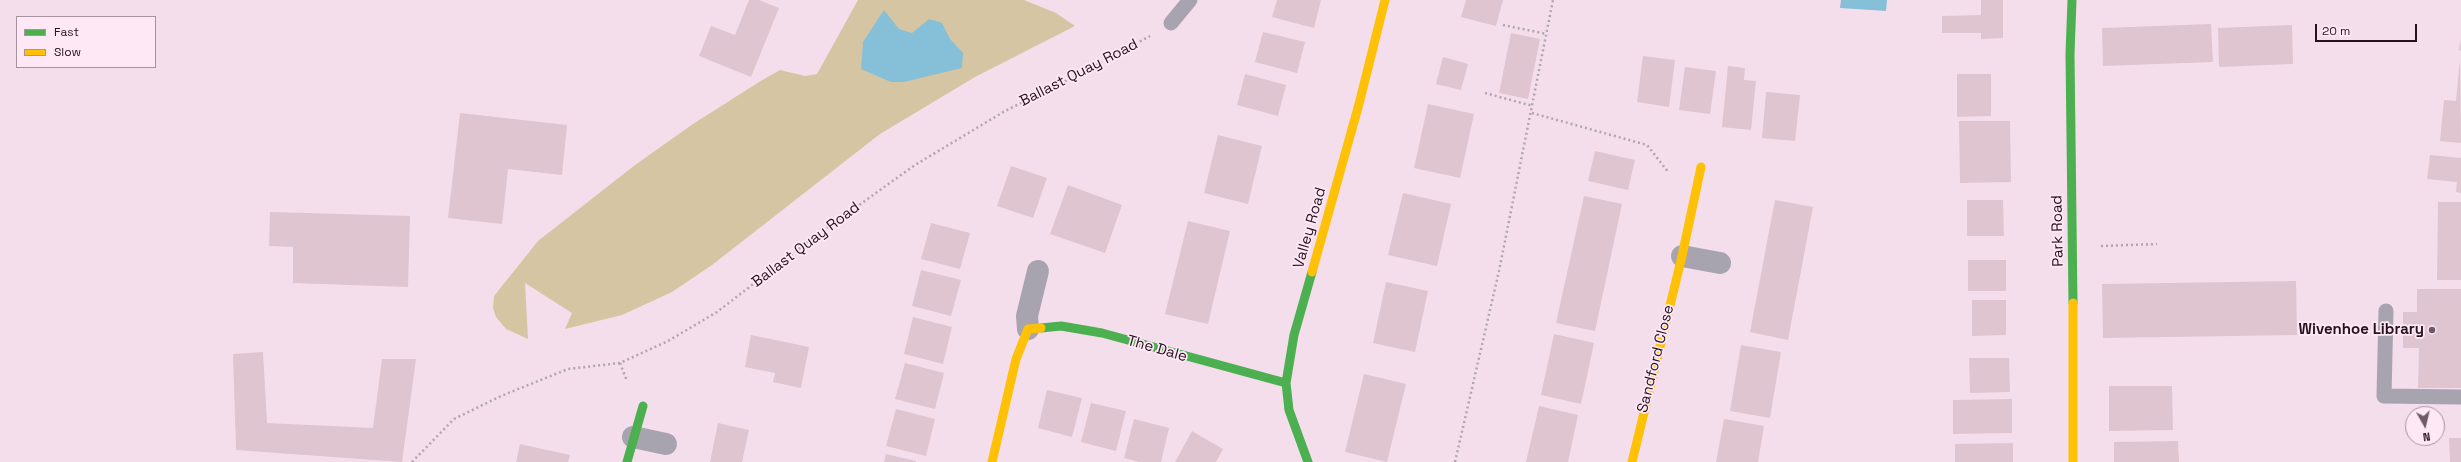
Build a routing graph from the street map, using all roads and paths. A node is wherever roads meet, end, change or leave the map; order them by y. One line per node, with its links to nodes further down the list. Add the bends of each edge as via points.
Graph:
1 (1190, 0): 5 (lane)
2 (1385, 0): 20 (street, Valley Road, via 1359,104 1294,335)
3 (1553, 0): 7 (path)
4 (2072, 0): 14 (street, Park Road, via 2070,54)
5 (1171, 23): 25 (path, Ballast Quay Road, via 1086,71 1005,111 915,165 813,238 717,312 668,341 620,363 568,369 502,396 454,419)
6 (1503, 25): 7 (path)
7 (1547, 34): 9 (path)
8 (1485, 93): 9 (path)
9 (1533, 106): 10 (path)
10 (1532, 113): 12 (path, via 1647,145 1672,176); 29 (path)
11 (1701, 168): 12 (street, Sandford Close)
12 (1697, 183): 15 (street, Sandford Close)
13 (2157, 244): 14 (path)
14 (2073, 247): 31 (street, Park Road)
15 (1682, 256): 16 (street); 30 (street, Sandford Close)
16 (1720, 263)
17 (1038, 271): 19 (street, via 1027,316)
18 (2386, 311): 21 (lane, via 2384,396)
19 (1028, 329): 20 (street, The Dale, via 1061,326 1102,333); 27 (street, via 1016,358)
20 (1286, 383): 28 (street, Valley Road, via 1289,410)
21 (2461, 396)
22 (643, 406): 23 (street)
23 (633, 437): 24 (street); 26 (street)
24 (666, 444)
25 (412, 462)
26 (627, 462)
27 (992, 462)
28 (1308, 462)
29 (1455, 462)
30 (1632, 462)
31 (2073, 462)

